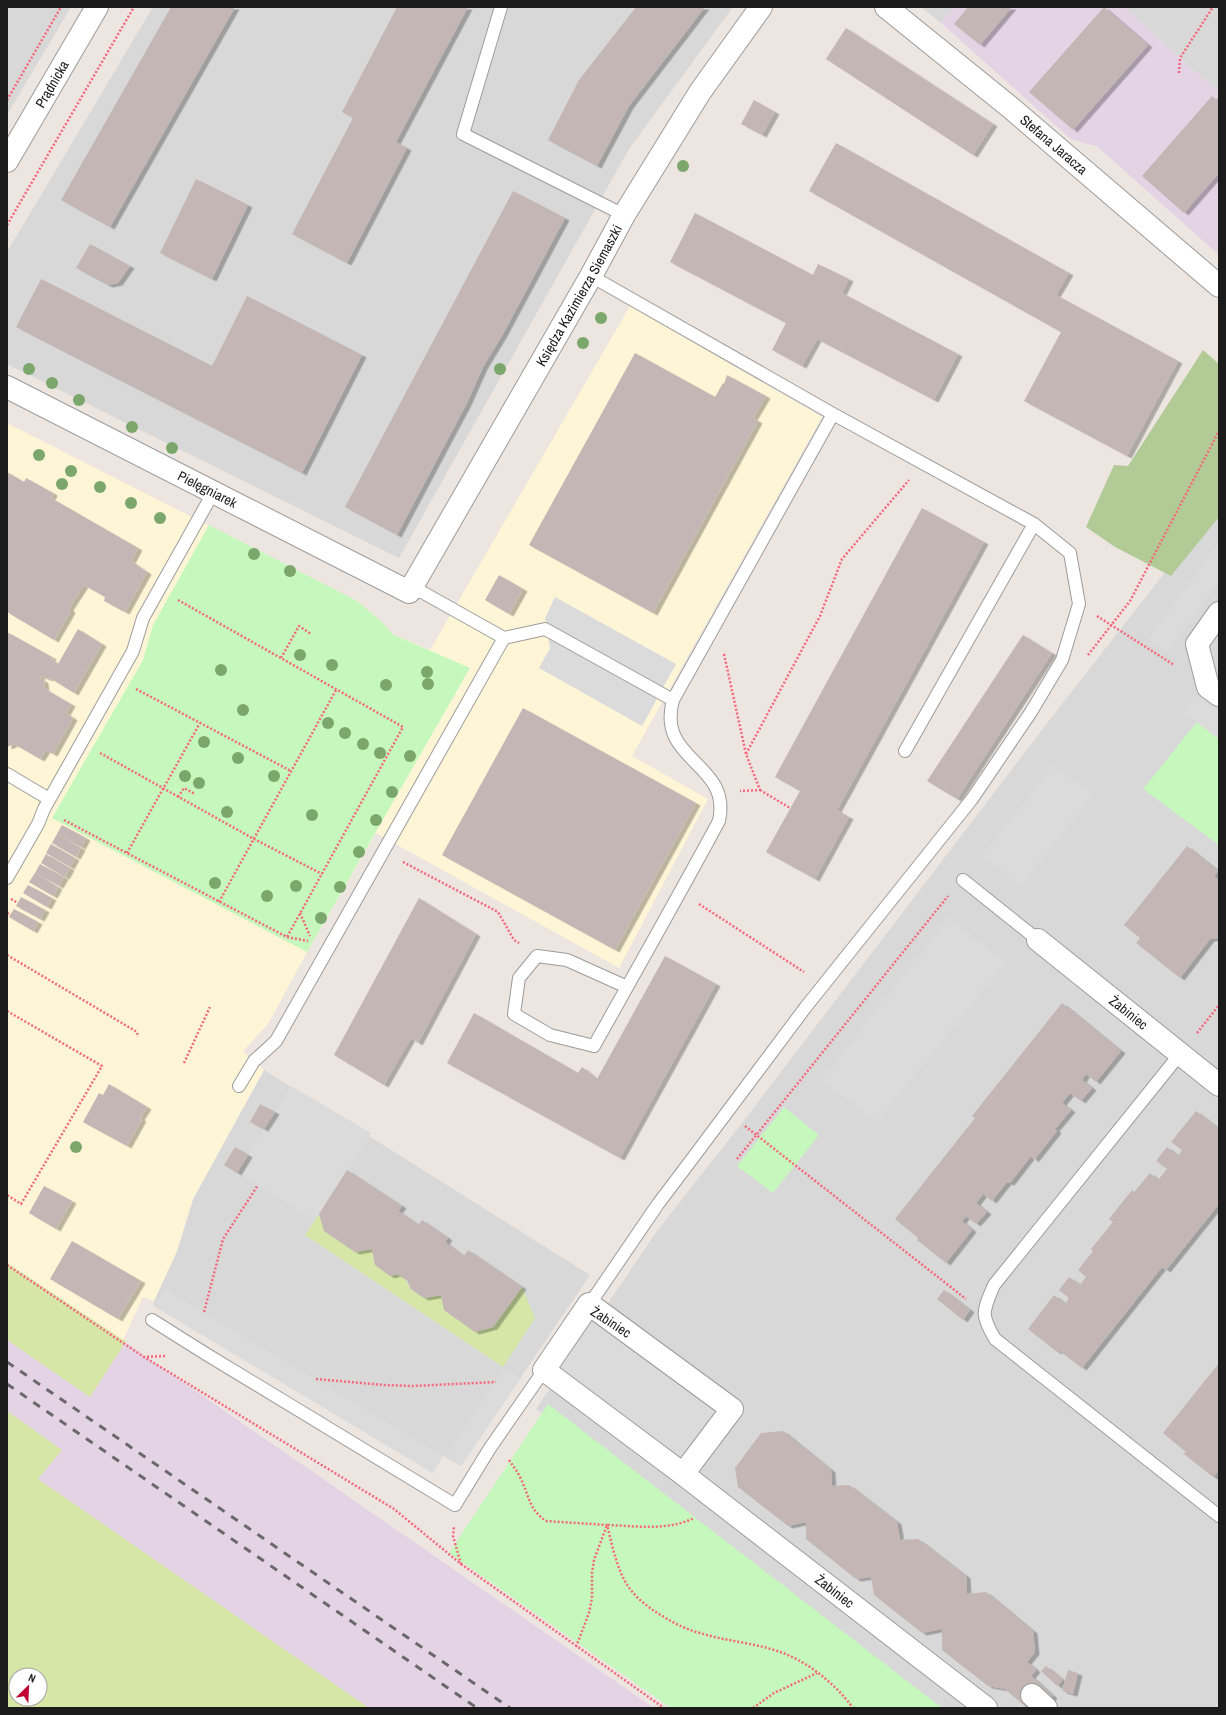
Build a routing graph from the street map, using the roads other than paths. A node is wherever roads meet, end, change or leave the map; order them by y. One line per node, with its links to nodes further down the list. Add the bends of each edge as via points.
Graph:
1 (97, 7): 5 (street, Prądnicka)
2 (501, 7): 6 (lane, via 463,134)
3 (761, 7): 6 (street, Księdza Kazimierza Siemaszki, via 700,92)
4 (886, 7): 8 (street, Stefana Jaracza, via 1006,104)
5 (7, 160)
6 (624, 215): 7 (street, Księdza Kazimierza Siemaszki)
7 (591, 276): 10 (lane); 13 (street, Księdza Kazimierza Siemaszki)
8 (1219, 286)
9 (7, 387): 11 (street, Pielęgniarek)
10 (833, 414): 12 (lane); 17 (lane)
11 (213, 493): 13 (street, Pielęgniarek); 20 (lane, via 143,618 133,651)
12 (1034, 524): 18 (lane); 28 (lane, via 1070,554 1079,604 1062,660 972,799 727,1112 658,1204)
13 (408, 592): 15 (lane, via 422,592)
14 (1219, 613): 16 (street, via 1197,644)
15 (504, 638): 17 (lane, via 544,629); 27 (lane, via 276,1041 254,1061)
16 (1213, 691)
17 (673, 700): 24 (lane, via 670,718 676,740 684,752 710,778 721,802 721,810 719,821)
18 (905, 751)
19 (7, 774): 20 (lane)
20 (47, 804): 21 (lane)
21 (7, 878)
22 (963, 880): 23 (lane)
23 (1038, 940): 25 (street, Żabiniec)
24 (627, 987): 24 (lane, via 594,1046 550,1035 514,1014 519,978 537,956 567,960)
25 (1180, 1054): 26 (street, Żabiniec); 32 (lane, via 994,1285 985,1305 985,1322 995,1339)
26 (1219, 1085)
27 (239, 1086)
28 (589, 1304): 30 (lane); 31 (street, Żabiniec, via 732,1409)
29 (152, 1320): 30 (lane, via 455,1505 490,1448)
30 (544, 1370): 31 (street, Żabiniec)
31 (683, 1474): 33 (street, Żabiniec)
32 (1219, 1516)
33 (986, 1708)

